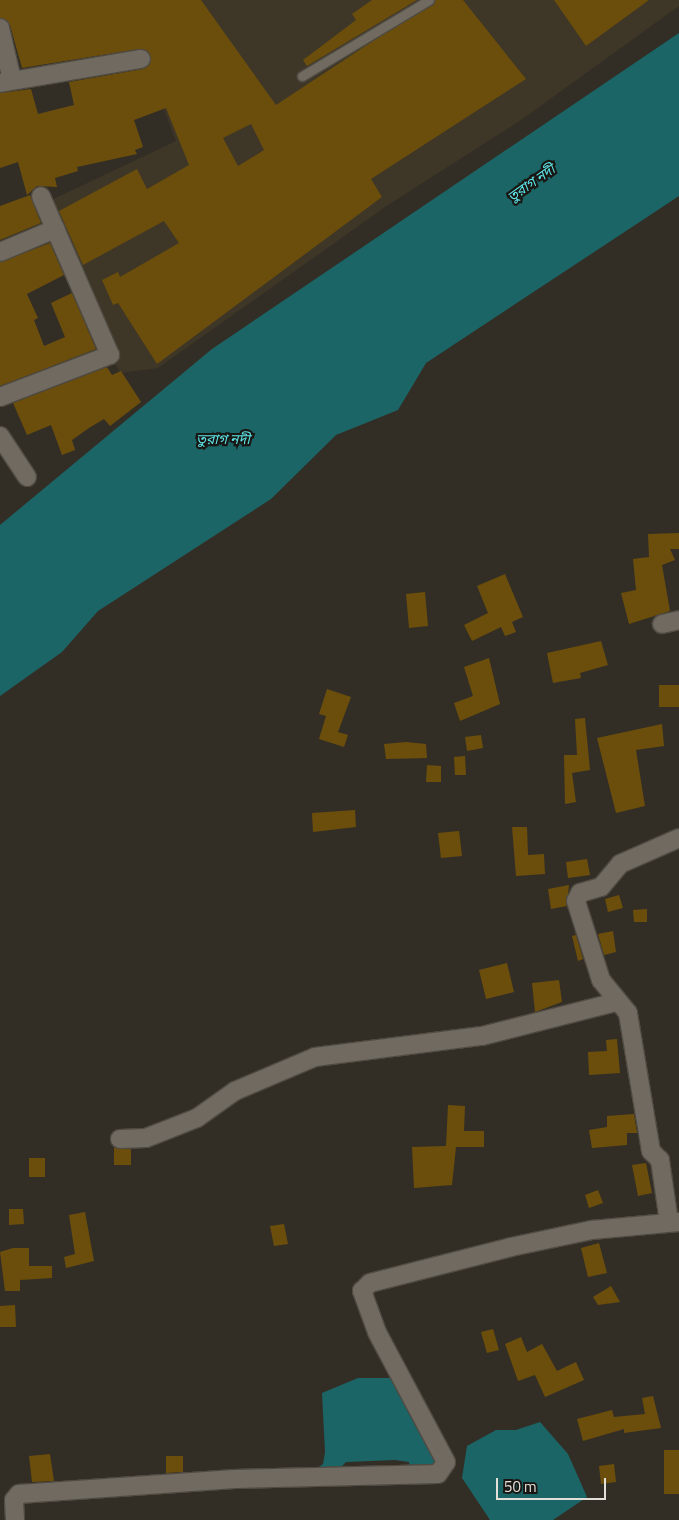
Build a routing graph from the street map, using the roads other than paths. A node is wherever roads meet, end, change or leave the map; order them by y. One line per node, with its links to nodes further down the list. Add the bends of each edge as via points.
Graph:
1 (429, 0): 4 (lane)
2 (0, 28): 5 (street)
3 (141, 59): 5 (street)
4 (302, 76)
5 (6, 81)
6 (41, 196): 7 (street)
7 (55, 229): 8 (street); 9 (street, via 110,355)
8 (0, 252)
9 (0, 396)
10 (0, 436): 11 (street)
11 (27, 477)
12 (679, 620): 13 (street)
13 (662, 624)
14 (679, 838): 15 (street, via 620,864 601,887 580,893 576,901 601,980)
15 (616, 1002): 16 (street, via 482,1036 315,1057 235,1091 197,1118 146,1138); 17 (street, via 628,1013 651,1151 660,1160)
16 (120, 1139)
17 (674, 1222): 18 (street, via 592,1230 510,1247 370,1283 362,1291 377,1332 446,1462 438,1474 234,1479 19,1494 14,1500)
18 (15, 1520)

